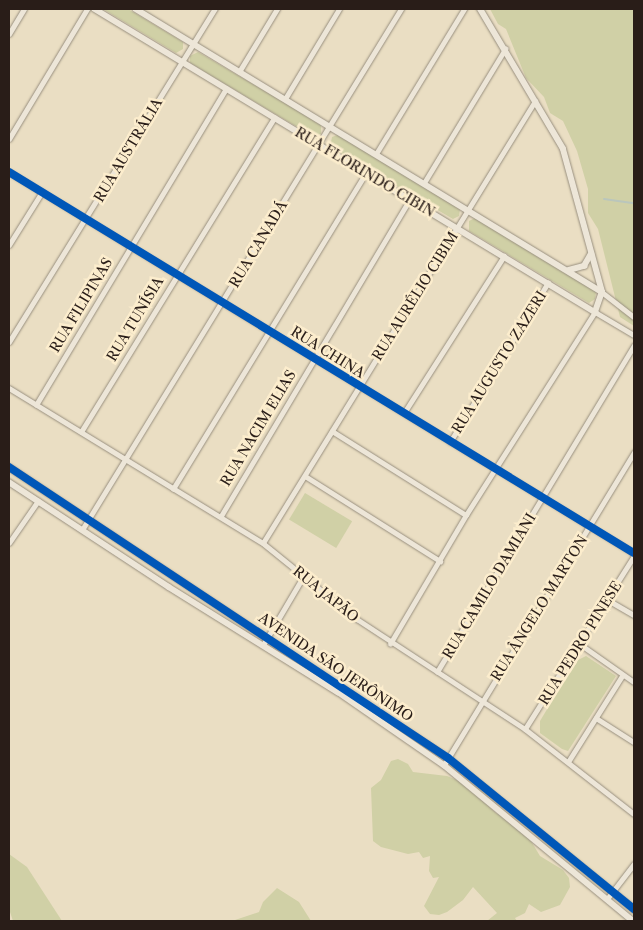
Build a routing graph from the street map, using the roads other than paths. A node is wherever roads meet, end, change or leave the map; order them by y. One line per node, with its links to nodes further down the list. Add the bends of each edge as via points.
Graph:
1 (24, 9): 13 (street)
2 (87, 9): 23 (street)
3 (95, 9): 16 (street, RUA FLORINDO CIBIN)
4 (136, 9): 12 (street, RUA FLORINDO CIBIN)
5 (150, 9): 12 (street)
6 (215, 9): 14 (street, RUA AUSTRÁLIA)
7 (277, 9): 17 (street)
8 (339, 9): 19 (street)
9 (401, 9): 22 (street, RUA CANADÁ)
10 (464, 9): 25 (street)
11 (480, 9): 15 (street)
12 (146, 15): 14 (street, RUA FLORINDO CIBIN)
13 (9, 34)
14 (194, 44): 16 (street, RUA AUSTRÁLIA); 17 (street, RUA FLORINDO CIBIN)
15 (505, 49): 20 (street); 28 (street)
16 (181, 62): 18 (street, RUA FLORINDO CIBIN); 32 (street, RUA AUSTRÁLIA)
17 (239, 72): 19 (street, RUA FLORINDO CIBIN)
18 (226, 89): 21 (street, RUA FLORINDO CIBIN); 35 (street, RUA FILIPINAS)
19 (285, 99): 22 (street, RUA FLORINDO CIBIN)
20 (536, 100): 31 (street, RUA AURÉLIO CIBIM); 36 (street, via 572,172)
21 (274, 118): 24 (street, RUA FLORINDO CIBIN); 39 (street, RUA TUNÍSIA)
22 (330, 126): 24 (street, RUA CANADÁ); 25 (street, RUA FLORINDO CIBIN)
23 (9, 139)
24 (318, 144): 27 (street, RUA FLORINDO CIBIN); 42 (street, RUA CANADÁ)
25 (376, 154): 28 (street, RUA FLORINDO CIBIN)
26 (9, 172): 29 (street, RUA CHINA)
27 (366, 173): 30 (street, RUA FLORINDO CIBIN); 45 (street)
28 (424, 183): 31 (street, RUA FLORINDO CIBIN)
29 (42, 192): 32 (street, RUA CHINA); 34 (street)
30 (410, 199): 33 (street, RUA FLORINDO CIBIN); 49 (street, RUA NACIM ELIAS)
31 (468, 210): 33 (street, RUA AURÉLIO CIBIM); 38 (street, RUA FLORINDO CIBIN)
32 (86, 220): 35 (street, RUA CHINA); 47 (street, RUA AUSTRÁLIA)
33 (458, 227): 37 (street, RUA FLORINDO CIBIN); 50 (street, RUA AURÉLIO CIBIM)
34 (9, 245)
35 (130, 247): 39 (street, RUA CHINA); 52 (street, RUA FILIPINAS)
36 (592, 252): 38 (street, via 584,266); 41 (street)
37 (504, 256): 40 (street, RUA FLORINDO CIBIN); 53 (street)
38 (569, 270): 41 (street, RUA FLORINDO CIBIN)
39 (176, 275): 42 (street, RUA CHINA); 55 (street, RUA TUNÍSIA)
40 (548, 282): 43 (street, RUA FLORINDO CIBIN); 56 (street, RUA AUGUSTO ZAZERI)
41 (602, 292): 43 (street); 44 (street, RUA FLORINDO CIBIN)
42 (223, 303): 45 (street, RUA CHINA); 58 (street, RUA CANADÁ)
43 (595, 312): 46 (street, RUA FLORINDO CIBIN); 60 (street)
44 (634, 317)
45 (268, 330): 49 (street, RUA CHINA); 63 (street)
46 (634, 335)
47 (9, 342)
48 (634, 346): 64 (street, RUA CAMILO DAMIANI)
49 (314, 359): 50 (street, RUA CHINA); 67 (street, RUA NACIM ELIAS)
50 (359, 386): 53 (street, RUA CHINA); 54 (street, RUA AURÉLIO CIBIM)
51 (9, 388): 52 (street, RUA JAPÃO)
52 (36, 405): 55 (street, RUA JAPÃO)
53 (404, 413): 56 (street, RUA CHINA)
54 (332, 431): 61 (street, RUA AURÉLIO CIBIM); 66 (street)
55 (81, 432): 58 (street, RUA JAPÃO)
56 (450, 442): 60 (street, RUA CHINA)
57 (634, 452): 69 (street, RUA ÂNGELO MARTON)
58 (126, 459): 63 (street, RUA JAPÃO); 68 (street, RUA CANADÁ)
59 (9, 468): 68 (street, AVENIDA SÃO JERÔNIMO)
60 (496, 469): 64 (street, RUA CHINA); 66 (street)
61 (305, 476): 72 (street, RUA AURÉLIO CIBIM); 74 (street)
62 (9, 482): 65 (street, AVENIDA SÃO JERÔNIMO)
63 (173, 489): 67 (street, RUA JAPÃO)
64 (542, 497): 69 (street, RUA CHINA); 82 (street, RUA CAMILO DAMIANI)
65 (38, 501): 70 (street, AVENIDA SÃO JERÔNIMO); 71 (street)
66 (466, 515): 74 (street)
67 (221, 516): 72 (street, RUA JAPÃO)
68 (89, 520): 70 (street, RUA CANADÁ); 78 (street, AVENIDA SÃO JERÔNIMO)
69 (589, 526): 73 (street, RUA CHINA); 85 (street, RUA ÂNGELO MARTON)
70 (82, 530): 81 (street, AVENIDA SÃO JERÔNIMO)
71 (9, 543)
72 (263, 543): 75 (street, RUA JAPÃO)
73 (634, 554): 76 (street, RUA PEDRO PINESE)
74 (440, 561): 79 (street)
75 (303, 577): 78 (street); 79 (street, RUA JAPÃO)
76 (608, 600): 77 (street); 80 (street, RUA PEDRO PINESE)
77 (634, 615)
78 (269, 637): 81 (street); 89 (street, AVENIDA SÃO JERÔNIMO)
79 (390, 644): 82 (street, RUA JAPÃO)
80 (580, 644): 83 (street); 87 (street, RUA PEDRO PINESE)
81 (263, 645): 91 (street, AVENIDA SÃO JERÔNIMO)
82 (437, 672): 85 (street, RUA JAPÃO)
83 (622, 676): 84 (street); 86 (street)
84 (634, 682)
85 (481, 701): 87 (street, RUA JAPÃO); 89 (street, RUA ÂNGELO MARTON)
86 (596, 718): 88 (street); 90 (street)
87 (526, 729): 90 (street, RUA JAPÃO)
88 (634, 742)
89 (448, 758): 91 (street, RUA ÂNGELO MARTON); 93 (street, AVENIDA SÃO JERÔNIMO)
90 (568, 762): 92 (street, RUA JAPÃO)
91 (444, 765): 94 (street, AVENIDA SÃO JERÔNIMO)
92 (634, 814)
93 (544, 837): 94 (street); 96 (street, AVENIDA SÃO JERÔNIMO)
94 (538, 845): 97 (street, AVENIDA SÃO JERÔNIMO)
95 (634, 864): 96 (street)
96 (614, 891): 97 (street); 98 (street, AVENIDA SÃO JERÔNIMO)
97 (607, 899): 99 (street, AVENIDA SÃO JERÔNIMO)
98 (634, 908)
99 (633, 921)

